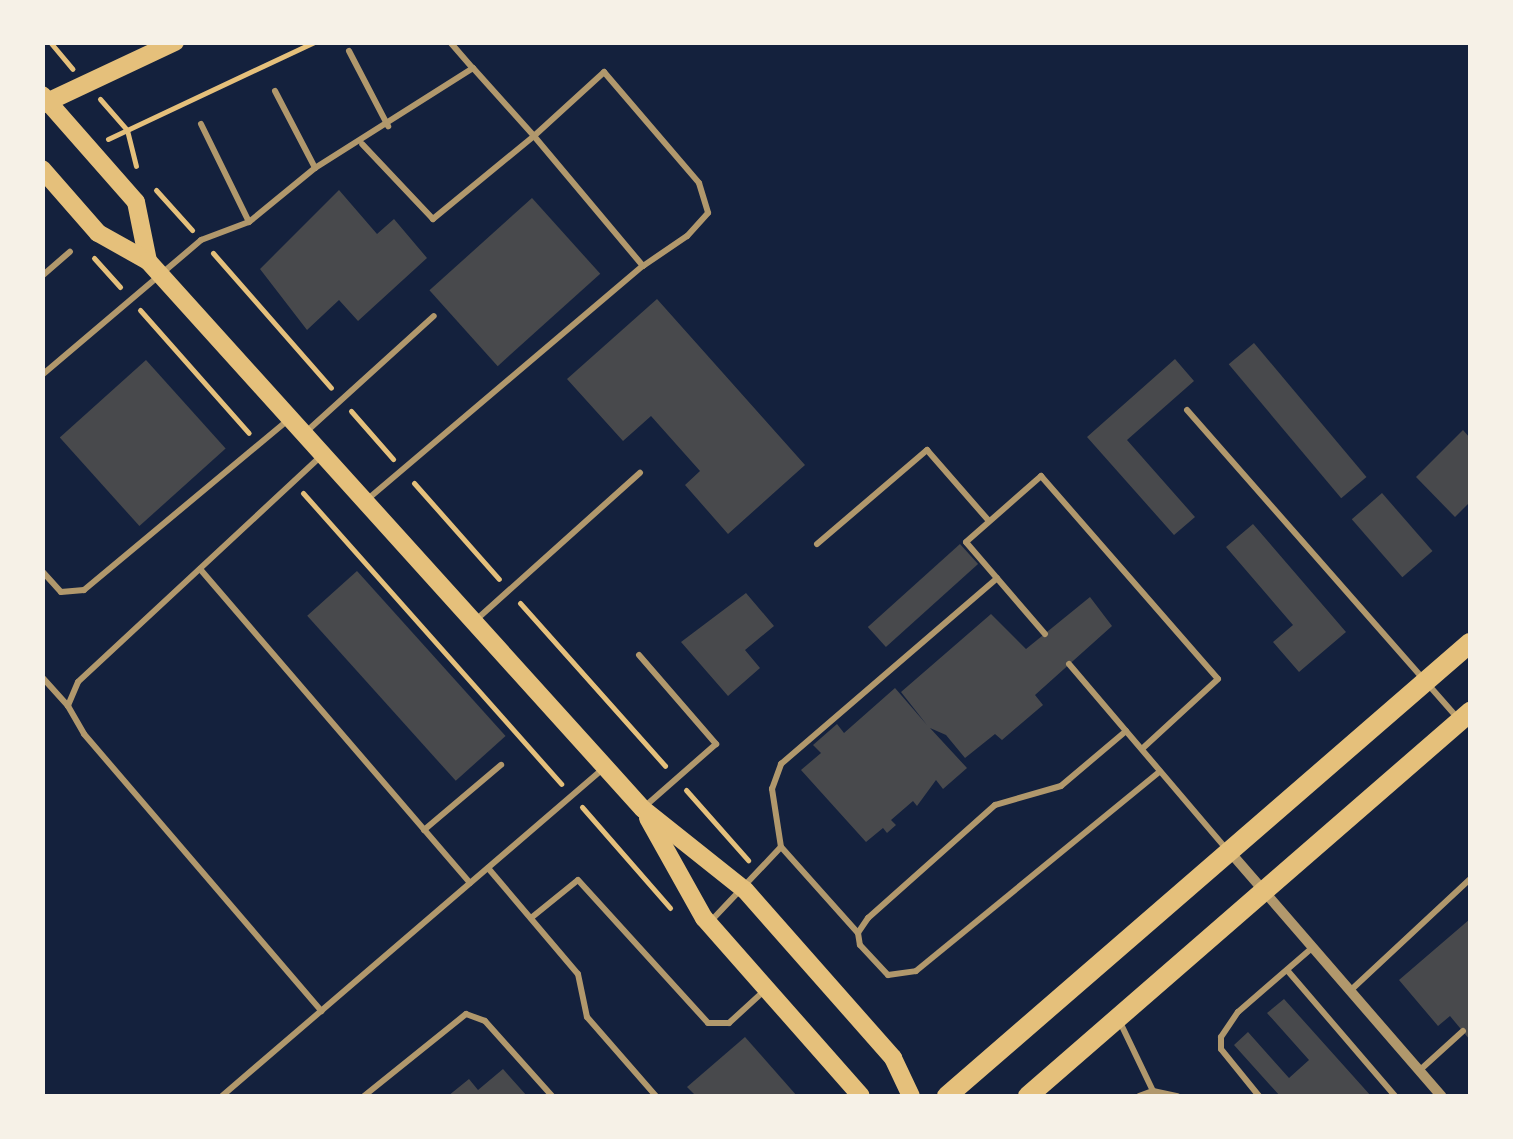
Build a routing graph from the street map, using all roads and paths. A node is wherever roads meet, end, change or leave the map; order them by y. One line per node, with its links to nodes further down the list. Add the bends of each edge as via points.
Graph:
1 (50, 42): 7 (path)
2 (176, 42): 7 (main road)
3 (314, 42): 12 (path)
4 (450, 42): 6 (lane)
5 (349, 50): 11 (lane)
6 (473, 68): 11 (lane); 13 (lane)
7 (87, 86): 9 (main road); 12 (path)
8 (275, 91): 17 (lane)
9 (45, 100): 15 (main road)
10 (201, 124): 20 (lane)
11 (388, 126): 14 (lane)
12 (127, 130): 15 (path); 16 (path)
13 (534, 136): 14 (lane, via 433,219); 25 (lane); 25 (lane, via 604,72 699,182 708,213)
14 (362, 144): 17 (lane)
15 (89, 148): 24 (main road, via 136,202)
16 (137, 168)
17 (315, 168): 20 (lane)
18 (42, 170): 24 (main road, via 98,234)
19 (150, 182): 21 (path)
20 (249, 222): 21 (lane)
21 (201, 240): 24 (lane); 30 (path)
22 (70, 252): 26 (lane)
23 (92, 255): 27 (path)
24 (154, 266): 27 (lane); 32 (main road)
25 (643, 266): 36 (lane)
26 (42, 276)
27 (129, 298): 29 (lane); 34 (path)
28 (434, 316): 30 (lane)
29 (42, 376)
30 (341, 400): 33 (lane); 36 (path)
31 (1187, 410): 52 (lane)
32 (293, 416): 33 (main road); 34 (lane)
33 (307, 431): 35 (main road)
34 (259, 444): 43 (lane, via 84,590 61,592)
35 (326, 451): 38 (lane); 39 (main road)
36 (403, 470): 39 (lane); 45 (path)
37 (640, 473): 45 (lane)
38 (293, 482): 42 (lane); 61 (path)
39 (368, 499): 46 (main road)
40 (989, 521): 41 (lane, via 927,450); 44 (lane, via 966,542); 56 (lane, via 1041,476 1218,678)
41 (817, 544)
42 (200, 569): 53 (lane, via 78,682); 63 (lane)
43 (42, 570)
44 (997, 578): 47 (lane); 64 (lane, via 781,764 772,789)
45 (507, 589): 46 (lane); 60 (path)
46 (476, 620): 58 (main road)
47 (1045, 634)
48 (1470, 643): 52 (main road)
49 (639, 655): 60 (lane, via 716,744)
50 (1069, 664): 55 (lane)
51 (42, 677): 53 (lane)
52 (1426, 681): 54 (lane); 65 (main road)
53 (68, 706): 80 (lane, via 84,734)
54 (1466, 717): 71 (main road)
55 (1126, 731): 56 (lane); 75 (lane, via 1061,786 994,805)
56 (1142, 749): 59 (lane)
57 (501, 765): 63 (lane)
58 (606, 767): 61 (lane); 62 (main road)
59 (1160, 771): 65 (lane); 75 (lane, via 916,971 888,975 860,945)
60 (676, 779): 62 (lane); 67 (path)
61 (572, 796): 66 (lane); 72 (path)
62 (642, 808): 70 (main road); 74 (main road)
63 (424, 830): 69 (lane)
64 (781, 847): 67 (lane); 75 (lane)
65 (1229, 852): 71 (street); 93 (main road)
66 (488, 868): 69 (lane); 73 (lane)
67 (760, 873): 70 (lane)
68 (1470, 879): 79 (lane)
69 (470, 883): 80 (lane)
70 (745, 890): 74 (lane); 92 (main road, via 893,1058)
71 (1264, 891): 76 (street); 81 (main road)
72 (678, 916)
73 (530, 918): 78 (lane, via 569,884 589,884 717,1028); 90 (lane, via 578,974 587,1018)
74 (708, 923): 78 (main road)
75 (858, 932)
76 (1312, 947): 77 (lane); 79 (street)
77 (1287, 970): 97 (lane, via 1238,1012 1222,1036 1228,1061); 98 (lane)
78 (766, 990): 91 (main road)
79 (1352, 990): 83 (street)
80 (321, 1011): 84 (lane)
81 (1118, 1018): 85 (lane); 94 (main road)
82 (1463, 1031): 83 (lane)
83 (1419, 1071): 99 (street)
84 (233, 1087): 86 (lane); 87 (lane)
85 (1152, 1091): 95 (lane); 96 (lane)
86 (222, 1096)
87 (242, 1096)
88 (364, 1096): 89 (lane, via 466,1014 485,1021)
89 (552, 1096)
90 (656, 1096)
91 (861, 1096)
92 (912, 1096)
93 (947, 1096)
94 (1029, 1096)
95 (1139, 1096)
96 (1177, 1096)
97 (1259, 1096)
98 (1395, 1096)
99 (1440, 1096)

